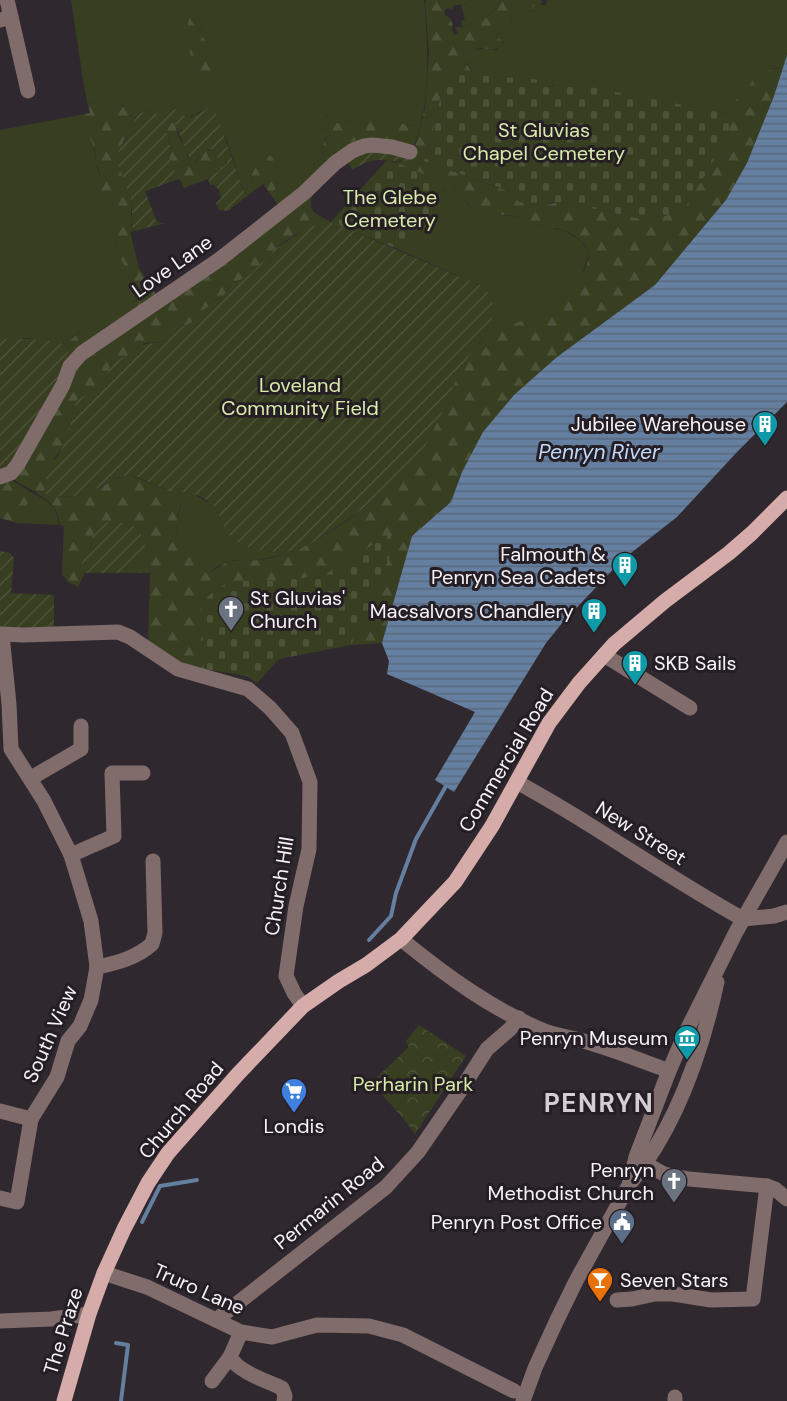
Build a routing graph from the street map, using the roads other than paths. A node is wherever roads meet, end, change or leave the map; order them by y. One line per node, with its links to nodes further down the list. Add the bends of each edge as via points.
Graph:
1 (7, 0): 2 (street)
2 (5, 19): 3 (street)
3 (28, 91)
4 (411, 152): 5 (street, Love Lane, via 372,145 352,151 220,259 82,353 70,366 18,464)
5 (0, 477)
6 (787, 498): 8 (main road, Commercial Road, via 737,547 665,601)
7 (1, 634): 11 (street, via 9,704); 23 (street, Church Hill, via 118,632 178,669 248,689 292,733 310,782 309,849 286,976)
8 (604, 655): 9 (street); 14 (main road, Commercial Road, via 549,723)
9 (690, 708)
10 (81, 726): 13 (street, via 81,749)
11 (6, 752): 13 (street, South View)
12 (143, 773): 16 (street, via 112,773 114,836)
13 (31, 778): 16 (street, South View)
14 (517, 782): 19 (street, New Street); 20 (main road, Commercial Road, via 455,882)
15 (787, 843): 19 (street)
16 (71, 855): 22 (street, South View, via 91,921)
17 (153, 861): 22 (street, via 152,944 134,957)
18 (787, 912): 19 (street)
19 (743, 919): 21 (street)
20 (401, 939): 23 (main road, Commercial Road); 25 (street, via 471,993)
21 (721, 964): 26 (street); 29 (street, via 686,1084)
22 (97, 967): 28 (street, South View, via 88,1009 68,1041 57,1077)
23 (303, 1006): 24 (main road, Commercial Road)
24 (290, 1018): 34 (main road, Church Road, via 168,1153 123,1229)
25 (519, 1018): 26 (street, via 548,1032 605,1047); 37 (street, Permarin Road, via 487,1049 418,1152 386,1187)
26 (669, 1071): 30 (street)
27 (0, 1111): 28 (street)
28 (31, 1119): 32 (street, via 17,1202)
29 (646, 1164): 30 (street); 31 (street, via 664,1174 689,1179)
30 (629, 1185): 42 (street, via 576,1281 535,1368 527,1370)
31 (767, 1186): 33 (street); 35 (street, via 753,1299 711,1300 655,1294)
32 (0, 1198)
33 (787, 1199)
34 (104, 1273): 36 (main road, The Praze); 37 (street, Truro Lane, via 147,1287)
35 (617, 1300)
36 (89, 1314): 38 (street); 43 (main road, The Praze)
37 (216, 1320): 39 (street, Truro Lane)
38 (0, 1321)
39 (241, 1332): 40 (street); 42 (street, Truro Lane, via 272,1337 317,1325 369,1326 403,1335)
40 (230, 1357): 41 (street); 44 (street, via 240,1368 282,1388)
41 (212, 1381)
42 (516, 1398)
43 (64, 1401)
44 (284, 1401)

